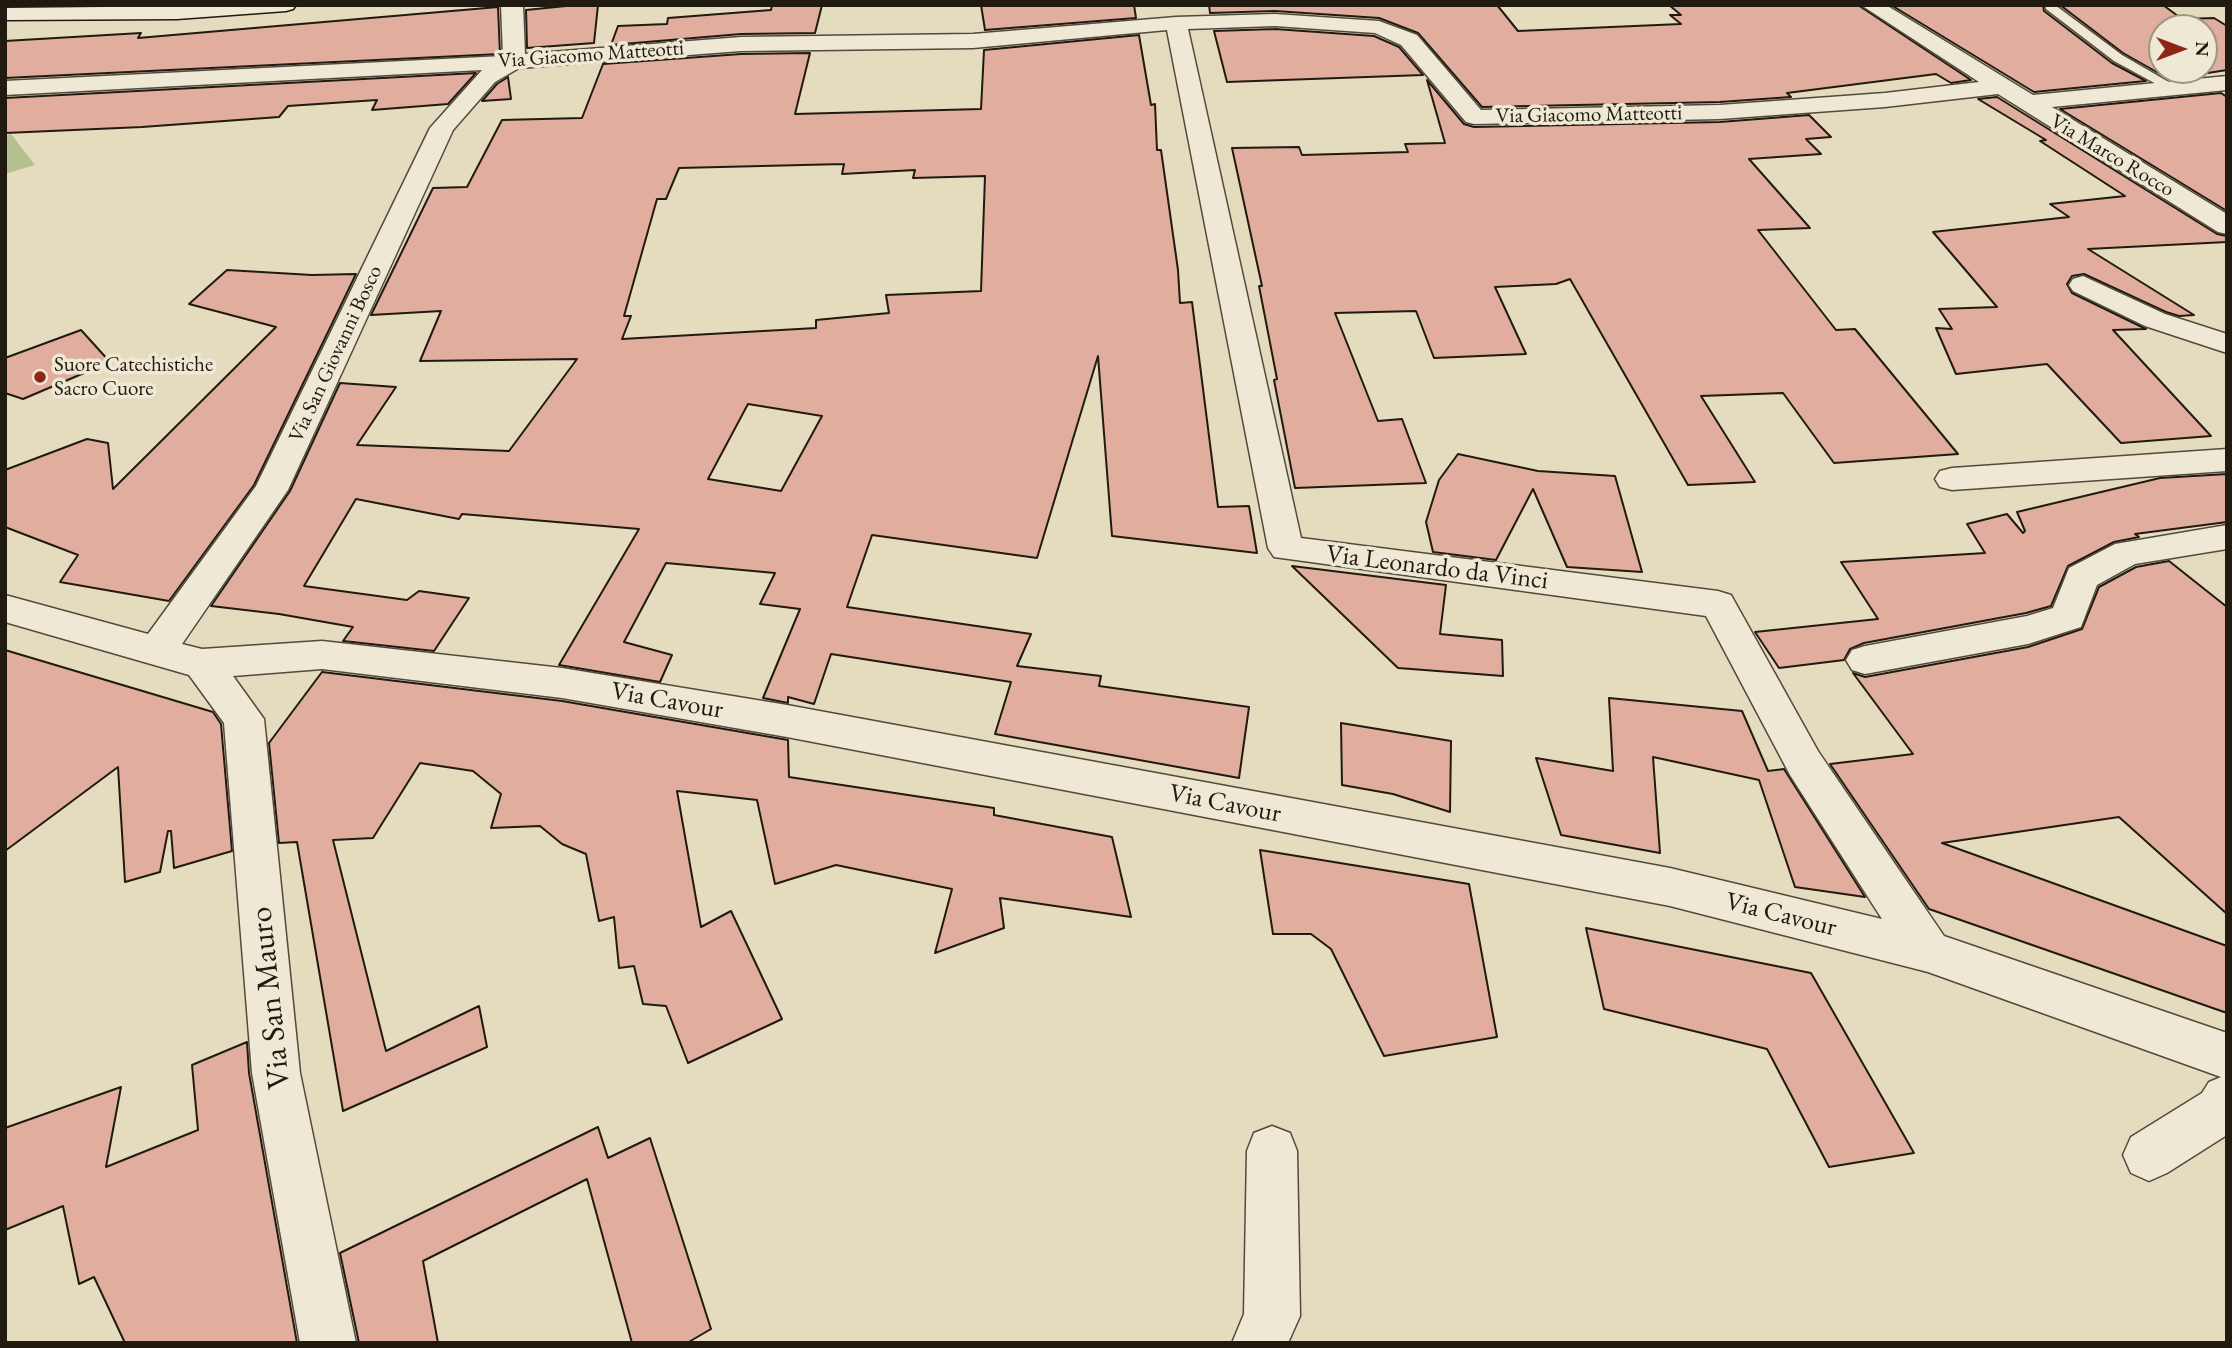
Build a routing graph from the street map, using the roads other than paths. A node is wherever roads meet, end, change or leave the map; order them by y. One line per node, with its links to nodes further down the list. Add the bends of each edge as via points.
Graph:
1 (286, 5): 5 (street, via 177,13)
2 (512, 5): 8 (street)
3 (1871, 5): 10 (street, Via Marco Rocco)
4 (2050, 7): 12 (lane, via 2118,58)
5 (47, 10): 6 (street)
6 (5, 14)
7 (1163, 14): 8 (street, Via Giacomo Matteotti, via 973,41 741,44); 10 (street, Via Giacomo Matteotti, via 1379,27 1409,40 1474,117 1720,112); 24 (street, Via Leonardo da Vinci, via 1286,548 1718,604 1804,763)
8 (514, 62): 11 (street, Via Giacomo Matteotti); 21 (street, Via San Giovanni Bosco, via 487,77 442,128 271,490)
9 (2227, 83): 12 (street)
10 (1998, 87): 13 (street, Via Marco Rocco)
11 (5, 88)
12 (2173, 88): 13 (street)
13 (2025, 103): 14 (street, Via Marco Rocco)
14 (2227, 226)
15 (2083, 285): 16 (street, via 2154,320)
16 (2227, 344)
17 (2227, 460): 18 (street)
18 (1952, 479)
19 (2227, 537): 22 (street, via 2127,553 2082,577 2068,617 2028,630)
20 (5, 608): 21 (street)
21 (157, 651): 23 (street)
22 (1865, 660)
23 (202, 664): 24 (street, Via Cavour, via 321,655 562,683 1670,887); 29 (street, Via San Mauro, via 244,719 276,1073)
24 (1928, 951): 25 (street, Via Cavour)
25 (2227, 1056)
26 (2227, 1099): 28 (street, via 2220,1110)
27 (1272, 1151): 30 (street, via 1272,1316)
28 (2149, 1154)
29 (328, 1343)
30 (1260, 1343)

